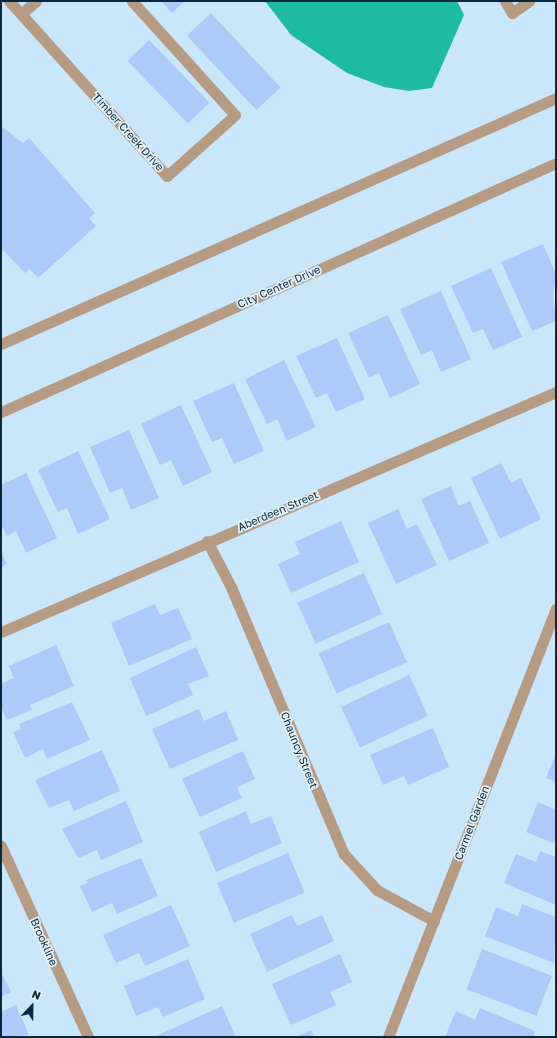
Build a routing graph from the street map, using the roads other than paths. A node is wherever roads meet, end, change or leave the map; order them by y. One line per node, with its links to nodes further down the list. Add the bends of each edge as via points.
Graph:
1 (9, 1): 6 (street, Timber Creek Drive)
2 (36, 1): 6 (street)
3 (132, 1): 6 (street, Timber Creek Drive, via 235,115 167,176)
4 (505, 1): 5 (street, via 512,13)
5 (529, 1)
6 (21, 14)
7 (556, 98): 9 (street)
8 (556, 162): 11 (street, City Center Drive)
9 (1, 344)
10 (556, 392): 12 (street, Aberdeen Street)
11 (1, 412)
12 (207, 541): 14 (street, Aberdeen Street); 16 (street, Chauncy Street, via 231,587 344,854 376,890)
13 (556, 609): 16 (street, Carmel Garden)
14 (1, 632)
15 (1, 846): 17 (street, Brookline)
16 (434, 921): 18 (street, Carmel Garden)
17 (88, 1037)
18 (388, 1037)

